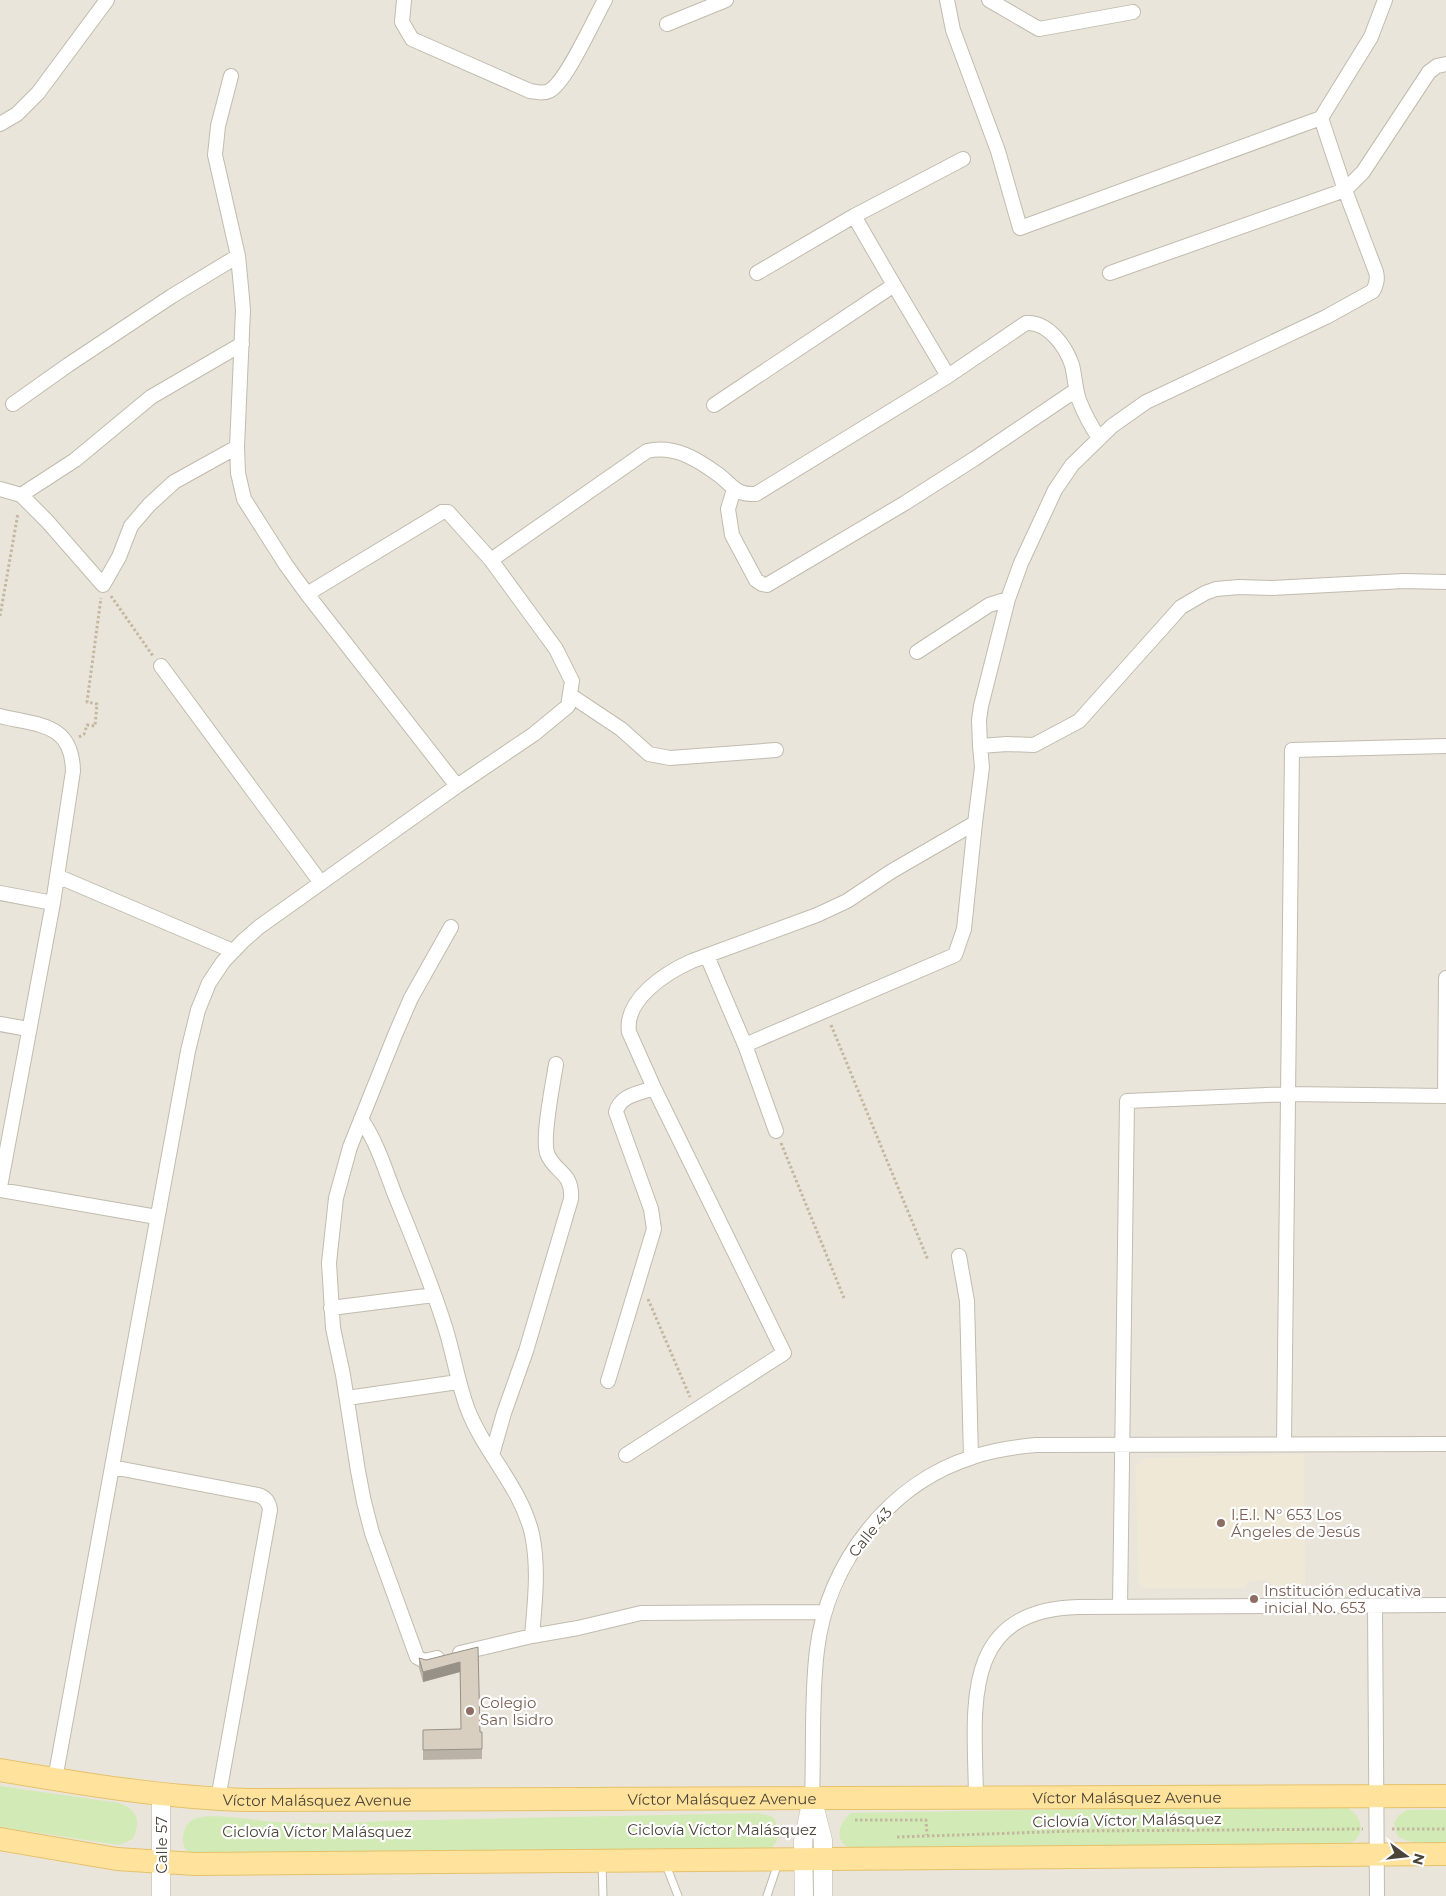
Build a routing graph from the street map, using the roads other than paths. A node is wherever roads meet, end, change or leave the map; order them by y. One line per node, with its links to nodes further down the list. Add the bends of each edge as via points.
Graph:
1 (107, 0): 13 (street, via 38,93 17,114)
2 (404, 0): 3 (street, via 402,22 412,39 539,93 548,92 562,80)
3 (605, 0)
4 (726, 0): 9 (street)
5 (947, 0): 12 (street, via 953,30 998,152 1020,228)
6 (989, 0): 8 (street, via 1039,28)
7 (1385, 0): 12 (street, via 1371,38)
8 (1133, 12)
9 (667, 24)
10 (1446, 64): 15 (street, via 1429,72 1368,164)
11 (231, 76): 17 (street, via 218,126 215,156)
12 (1321, 118): 15 (street)
13 (0, 124)
14 (963, 159): 16 (street)
15 (1345, 190): 18 (street); 26 (street, via 1376,272 1377,282 1373,291 1326,317 1153,398)
16 (854, 216): 19 (street); 20 (street)
17 (238, 256): 21 (street, via 243,310); 24 (street, via 172,296)
18 (1110, 273)
19 (758, 274)
20 (894, 285): 22 (street); 25 (street)
21 (242, 344): 27 (street); 30 (street, via 151,398 75,460)
22 (948, 376): 23 (street, via 1022,326 1032,323 1048,330 1061,344 1071,363); 28 (street, via 756,494)
23 (1076, 390): 26 (street); 28 (street, via 905,503 767,585 756,580 732,535 728,509)
24 (13, 404)
25 (714, 405)
26 (1098, 438): 34 (street, via 1072,465 1055,490 1031,538)
27 (237, 447): 30 (street, via 174,482 149,505 131,526 103,585); 33 (street, via 244,499)
28 (734, 489): 31 (street, via 721,476 688,456 670,449 647,451)
29 (0, 490): 30 (street)
30 (21, 495)
31 (491, 560): 33 (street, via 451,514 442,512); 37 (street, via 556,649 572,681)
32 (1446, 582): 39 (street, via 1216,589 1181,607 1079,721 1034,745)
33 (307, 594): 42 (street)
34 (1008, 599): 35 (street, via 989,605); 39 (street, via 981,706)
35 (917, 652)
36 (160, 666): 45 (street)
37 (570, 695): 41 (street, via 621,729 649,754 670,758); 42 (street, via 568,706 534,734)
38 (0, 716): 44 (street, via 48,728 68,743 72,771)
39 (980, 746): 43 (street, via 982,767)
40 (1446, 746): 57 (street, via 1292,750)
41 (776, 750)
42 (457, 786): 45 (street)
43 (974, 823): 50 (street, via 847,901); 54 (street, via 964,929 955,955)
44 (57, 876): 47 (street); 49 (street)
45 (321, 883): 49 (street, via 259,927)
46 (0, 893): 47 (street)
47 (53, 903): 53 (street)
48 (451, 927): 59 (street, via 411,998)
49 (233, 951): 62 (street, via 214,973 198,1010)
50 (707, 956): 54 (street); 56 (street, via 684,964 655,982 633,1010 629,1032)
51 (1446, 978): 58 (street)
52 (0, 1024): 53 (street)
53 (28, 1029): 61 (street)
54 (745, 1045): 60 (street)
55 (556, 1064): 72 (street, via 546,1146 551,1161 570,1182 571,1199)
56 (654, 1088): 66 (street, via 624,1098 616,1112 653,1215 654,1228); 73 (street, via 784,1353)
57 (1289, 1094): 58 (street); 69 (street, via 1127,1101); 70 (street)
58 (1446, 1096)
59 (361, 1119): 64 (street, via 377,1146); 65 (street, via 341,1176 332,1220 329,1263)
60 (776, 1131)
61 (0, 1189): 62 (street)
62 (157, 1217): 75 (street)
63 (959, 1256): 74 (street, via 968,1301)
64 (434, 1295): 65 (street); 67 (street)
65 (331, 1308): 68 (street)
66 (608, 1381)
67 (458, 1382): 68 (street); 72 (street, via 474,1425)
68 (347, 1398): 80 (street, via 372,1533 416,1657 424,1661)
69 (1122, 1443): 70 (street, Calle 43); 74 (street, Calle 43, via 1036,1444); 78 (street)
70 (1284, 1443): 71 (street, Calle 43)
71 (1446, 1444)
72 (492, 1455): 80 (street, via 521,1502 531,1532 536,1578)
73 (626, 1455)
74 (971, 1457): 79 (street, Calle 43, via 923,1481 882,1514 847,1560)
75 (112, 1467): 82 (street); 88 (street, via 258,1494 269,1504)
76 (1446, 1605): 77 (street)
77 (1375, 1606): 78 (street); 86 (street)
78 (1120, 1607): 85 (street, via 1066,1607 1043,1611 1010,1626 995,1640 985,1657 977,1689)
79 (825, 1612): 80 (street, via 641,1613); 87 (street, Calle 43, via 815,1668)
80 (532, 1636)
81 (0, 1770): 82 (main road, Víctor Malásquez Avenue)
82 (55, 1779): 83 (main road, Víctor Malásquez Avenue)
83 (161, 1795): 88 (main road, Víctor Malásquez Avenue); 96 (street, Calle 57)
84 (1446, 1796): 86 (main road, Víctor Malásquez Avenue)
85 (976, 1797): 86 (main road, Víctor Malásquez Avenue); 87 (main road, Víctor Malásquez Avenue)
86 (1377, 1797): 91 (street)
87 (812, 1798): 88 (main road, Víctor Malásquez Avenue); 93 (street, via 803,1841)
88 (218, 1799)
89 (0, 1839): 96 (main road, via 117,1859)
90 (1446, 1854): 91 (main road)
91 (1377, 1855): 93 (main road); 103 (street)
92 (780, 1858): 93 (main road); 95 (main road); 100 (lane)
93 (814, 1858): 101 (street); 102 (street)
94 (602, 1860): 95 (main road); 96 (main road); 98 (lane)
95 (664, 1860): 99 (lane)
96 (161, 1863): 97 (street, Calle 57)
97 (161, 1896)
98 (602, 1896)
99 (678, 1896)
100 (767, 1896)
101 (804, 1896)
102 (823, 1896)
103 (1378, 1896)

